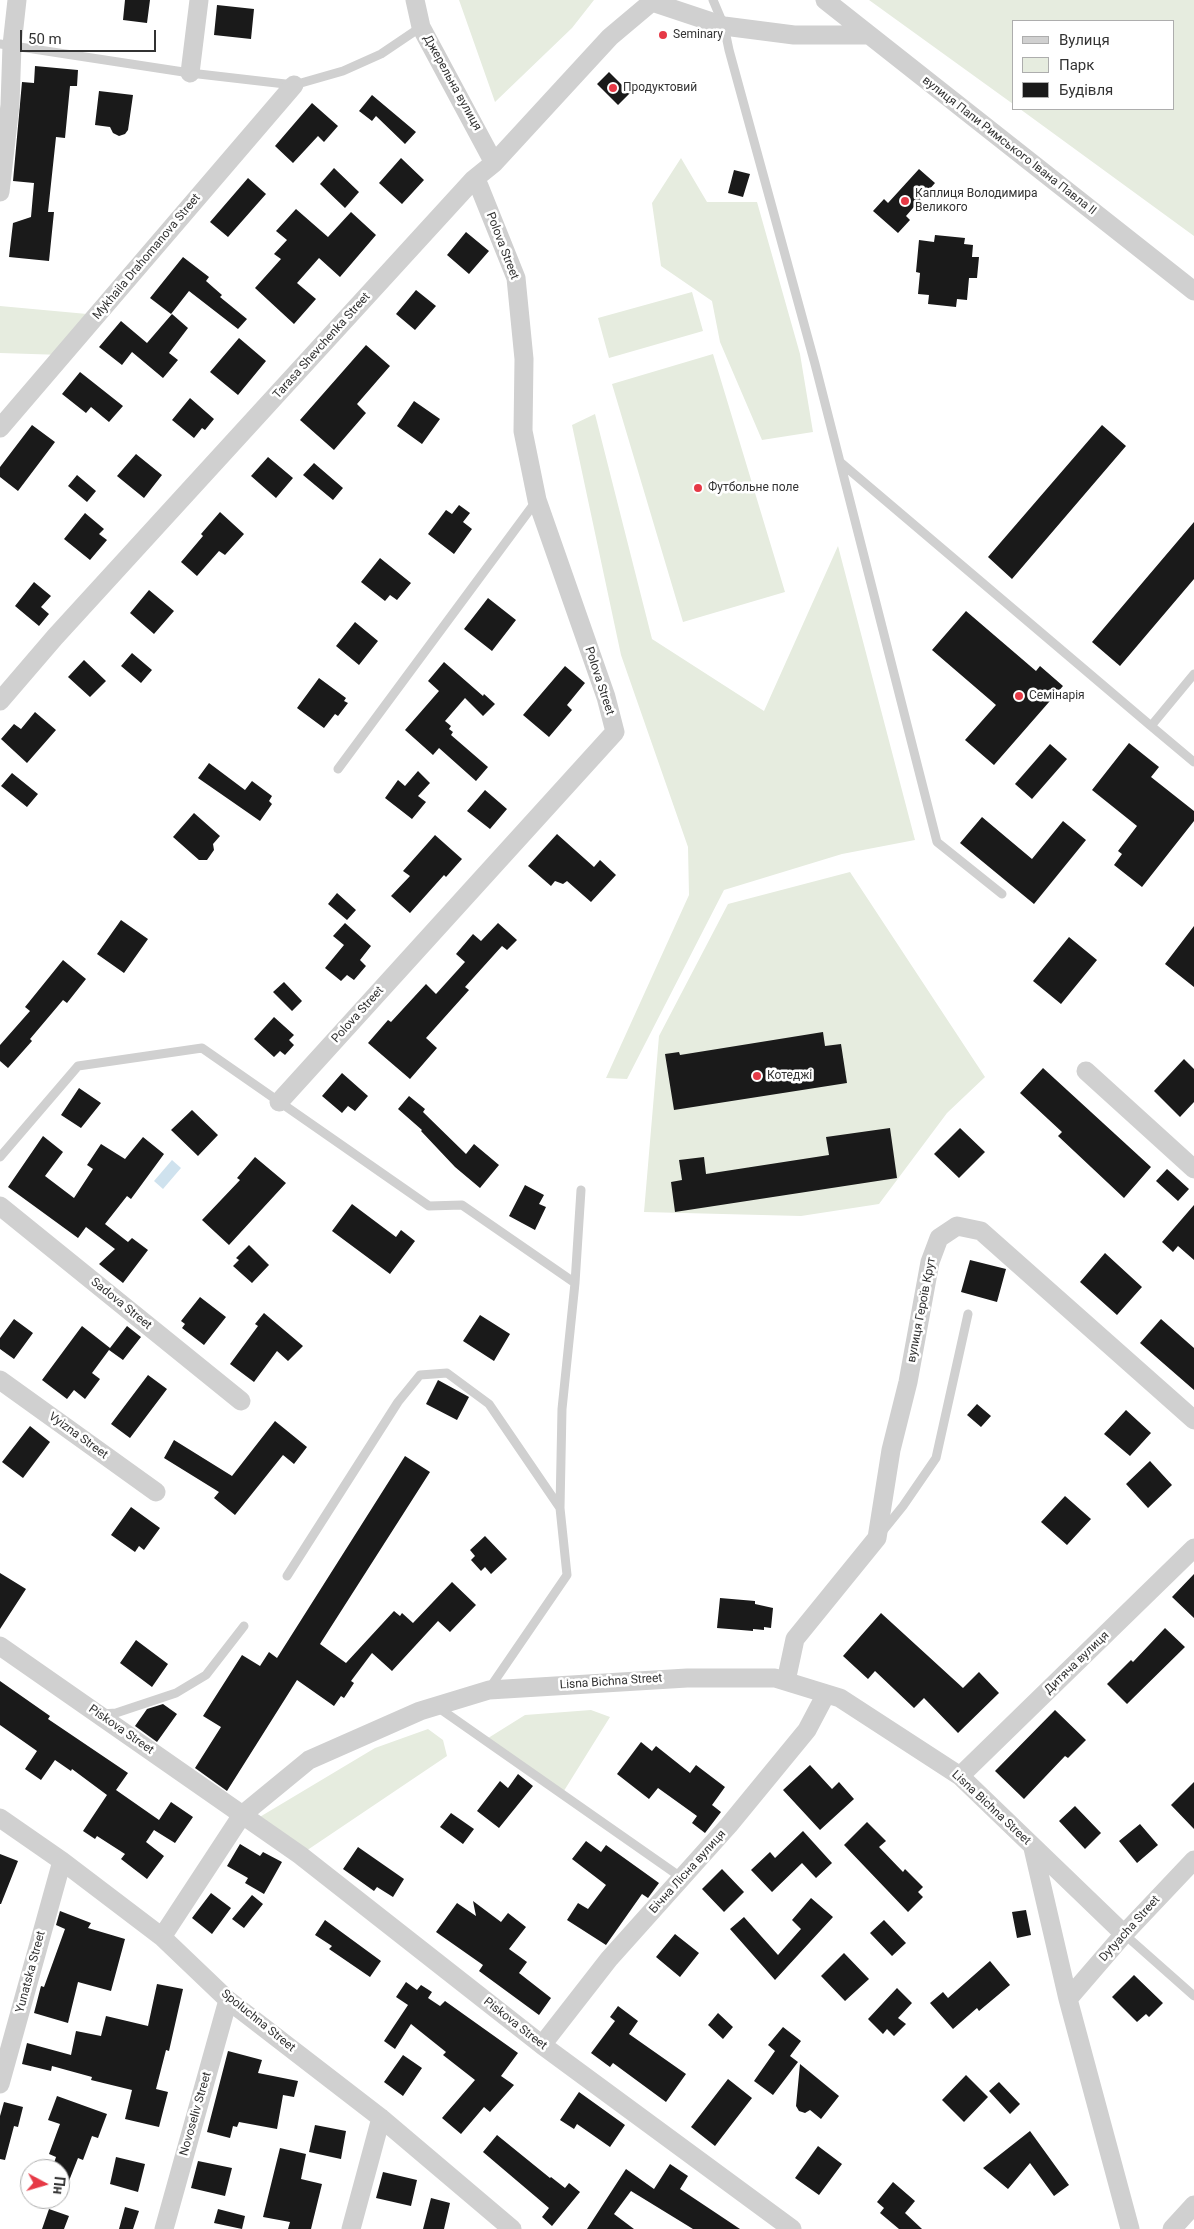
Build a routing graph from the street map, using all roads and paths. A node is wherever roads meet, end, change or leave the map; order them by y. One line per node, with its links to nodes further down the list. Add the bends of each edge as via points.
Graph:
1 (17, 0): 10 (street)
2 (199, 0): 11 (street)
3 (415, 0): 7 (street, Джерельна вулиця)
4 (713, 0): 8 (lane)
5 (825, 0): 9 (street, вулиця Папи Римського Івана Павла ІІ)
6 (653, 1): 8 (street); 13 (street, Tarasa Shevchenka Street, via 610,37)
7 (420, 26): 12 (lane, via 381,54 343,71); 13 (street, Джерельна вулиця)
8 (724, 26): 9 (street, via 794,35); 18 (lane)
9 (867, 35): 16 (street, вулиця Папи Римського Івана Павла ІІ)
10 (6, 44): 11 (lane); 15 (street, via 10,104)
11 (190, 72): 12 (lane)
12 (294, 85): 17 (street, Mykhaila Drahomanova Street)
13 (494, 163): 14 (street, Tarasa Shevchenka Street)
14 (474, 180): 19 (street, Polova Street, via 516,278 524,359 523,431); 21 (street, Tarasa Shevchenka Street)
15 (0, 192)
16 (1194, 291)
17 (0, 428)
18 (840, 462): 22 (lane); 25 (lane, via 937,842)
19 (537, 500): 24 (lane); 27 (street, Polova Street, via 606,697 615,732)
20 (1194, 674): 22 (lane)
21 (0, 701)
22 (1151, 726): 23 (lane)
23 (1194, 762)
24 (338, 769)
25 (1002, 894)
26 (1086, 1071): 29 (street)
27 (279, 1102): 28 (lane, via 202,1048 78,1066); 32 (lane, via 429,1206 462,1205)
28 (0, 1157)
29 (1194, 1169)
30 (581, 1190): 32 (lane)
31 (0, 1206): 35 (street, Sadova Street)
32 (575, 1283): 38 (lane, via 562,1409)
33 (968, 1314): 39 (lane, via 936,1458)
34 (0, 1380): 37 (street, Vyizna Street)
35 (241, 1401)
36 (1194, 1420): 39 (street, вулиця Героїв Крут, via 981,1230 957,1226 939,1238 930,1262 908,1382 891,1450)
37 (156, 1492)
38 (560, 1508): 41 (lane, via 490,1404 447,1373 420,1375 398,1402); 45 (lane, via 567,1575)
39 (877, 1538): 44 (street, via 795,1639)
40 (1194, 1548): 49 (street, Дитяча вулиця)
41 (288, 1576)
42 (244, 1626): 48 (lane, via 206,1675 176,1693 116,1714)
43 (0, 1646): 48 (street, Piskova Street)
44 (786, 1681): 45 (street, Lisna Bichna Street, via 775,1678 687,1678); 46 (street, Lisna Bichna Street)
45 (489, 1690): 47 (street)
46 (826, 1694): 49 (street, Lisna Bichna Street, via 840,1698); 55 (street, Бічна Лісна вулиця, via 807,1730)
47 (436, 1706): 50 (street, via 309,1760); 55 (lane)
48 (97, 1714): 50 (street, Piskova Street)
49 (960, 1776): 52 (street, Lisna Bichna Street)
50 (242, 1815): 57 (street); 61 (street, Piskova Street, via 300,1854)
51 (0, 1818): 53 (street, Spoluchna Street)
52 (1034, 1848): 56 (street); 59 (street, Lisna Bichna Street)
53 (62, 1860): 57 (street, Spoluchna Street); 62 (street, Yunatska Street)
54 (1194, 1860): 56 (street, Dytyacha Street)
55 (682, 1878): 61 (street, Бічна Лісна вулиця, via 609,1959)
56 (1124, 1934): 58 (lane); 59 (street, Dytyacha Street)
57 (162, 1937): 60 (street, Spoluchna Street)
58 (1194, 1996)
59 (1068, 1999): 69 (street, Lisna Bichna Street)
60 (228, 2000): 63 (street, Spoluchna Street); 65 (street, Novoseliv Street)
61 (542, 2045): 68 (street, Piskova Street)
62 (0, 2084)
63 (381, 2118): 66 (street); 67 (street, Spoluchna Street)
64 (1194, 2205): 70 (street)
65 (164, 2229)
66 (351, 2229)
67 (512, 2229)
68 (792, 2229)
69 (1130, 2229)
70 (1172, 2229)

